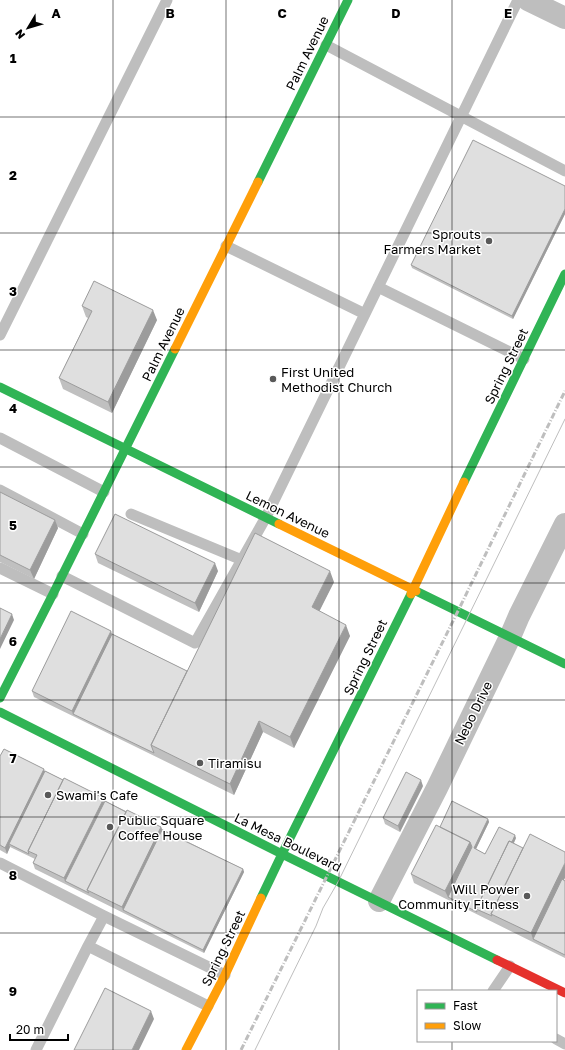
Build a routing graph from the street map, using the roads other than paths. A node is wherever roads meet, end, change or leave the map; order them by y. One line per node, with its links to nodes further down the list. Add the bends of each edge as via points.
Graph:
1 (167, 0): 13 (lane)
2 (348, 0): 6 (main road, Palm Avenue)
3 (518, 0): 7 (lane)
4 (528, 0): 5 (street)
5 (565, 18)
6 (326, 45): 7 (lane); 9 (main road, Palm Avenue)
7 (462, 117): 8 (lane); 11 (lane)
8 (565, 171)
9 (226, 246): 12 (lane); 17 (main road, Palm Avenue)
10 (565, 274): 14 (main road, Spring Street)
11 (378, 287): 12 (lane); 14 (lane)
12 (365, 314): 21 (lane)
13 (0, 335)
14 (524, 359): 27 (main road, Spring Street)
15 (1, 389): 17 (main road, Lemon Avenue)
16 (0, 438): 19 (lane)
17 (126, 449): 19 (main road, Palm Avenue); 21 (main road, Lemon Avenue)
18 (0, 490): 23 (lane)
19 (104, 492): 23 (main road, Palm Avenue)
20 (132, 514): 24 (lane)
21 (266, 517): 24 (lane); 27 (main road, Lemon Avenue)
22 (565, 524): 29 (street, Nebo Drive)
23 (83, 534): 26 (main road, Palm Avenue)
24 (242, 560): 26 (lane, via 195,643)
25 (0, 568): 28 (lane)
26 (62, 576): 28 (main road, Palm Avenue)
27 (413, 589): 29 (main road, Lemon Avenue); 33 (main road, Spring Street)
28 (54, 594): 31 (main road, Palm Avenue)
29 (510, 637): 30 (main road, Lemon Avenue); 35 (street, Nebo Drive)
30 (565, 664)
31 (0, 698)
32 (0, 712): 33 (main road, La Mesa Boulevard)
33 (282, 854): 35 (main road, La Mesa Boulevard); 39 (main road, Spring Street)
34 (0, 863): 36 (lane)
35 (379, 902): 38 (main road, La Mesa Boulevard)
36 (104, 916): 37 (lane); 39 (lane)
37 (88, 946): 42 (lane); 43 (lane)
38 (510, 966): 40 (lane); 41 (main road, La Mesa Boulevard)
39 (225, 975): 42 (main road, Spring Street)
40 (494, 990)
41 (565, 993)
42 (208, 1006): 44 (main road, Spring Street)
43 (36, 1050)
44 (186, 1050)

